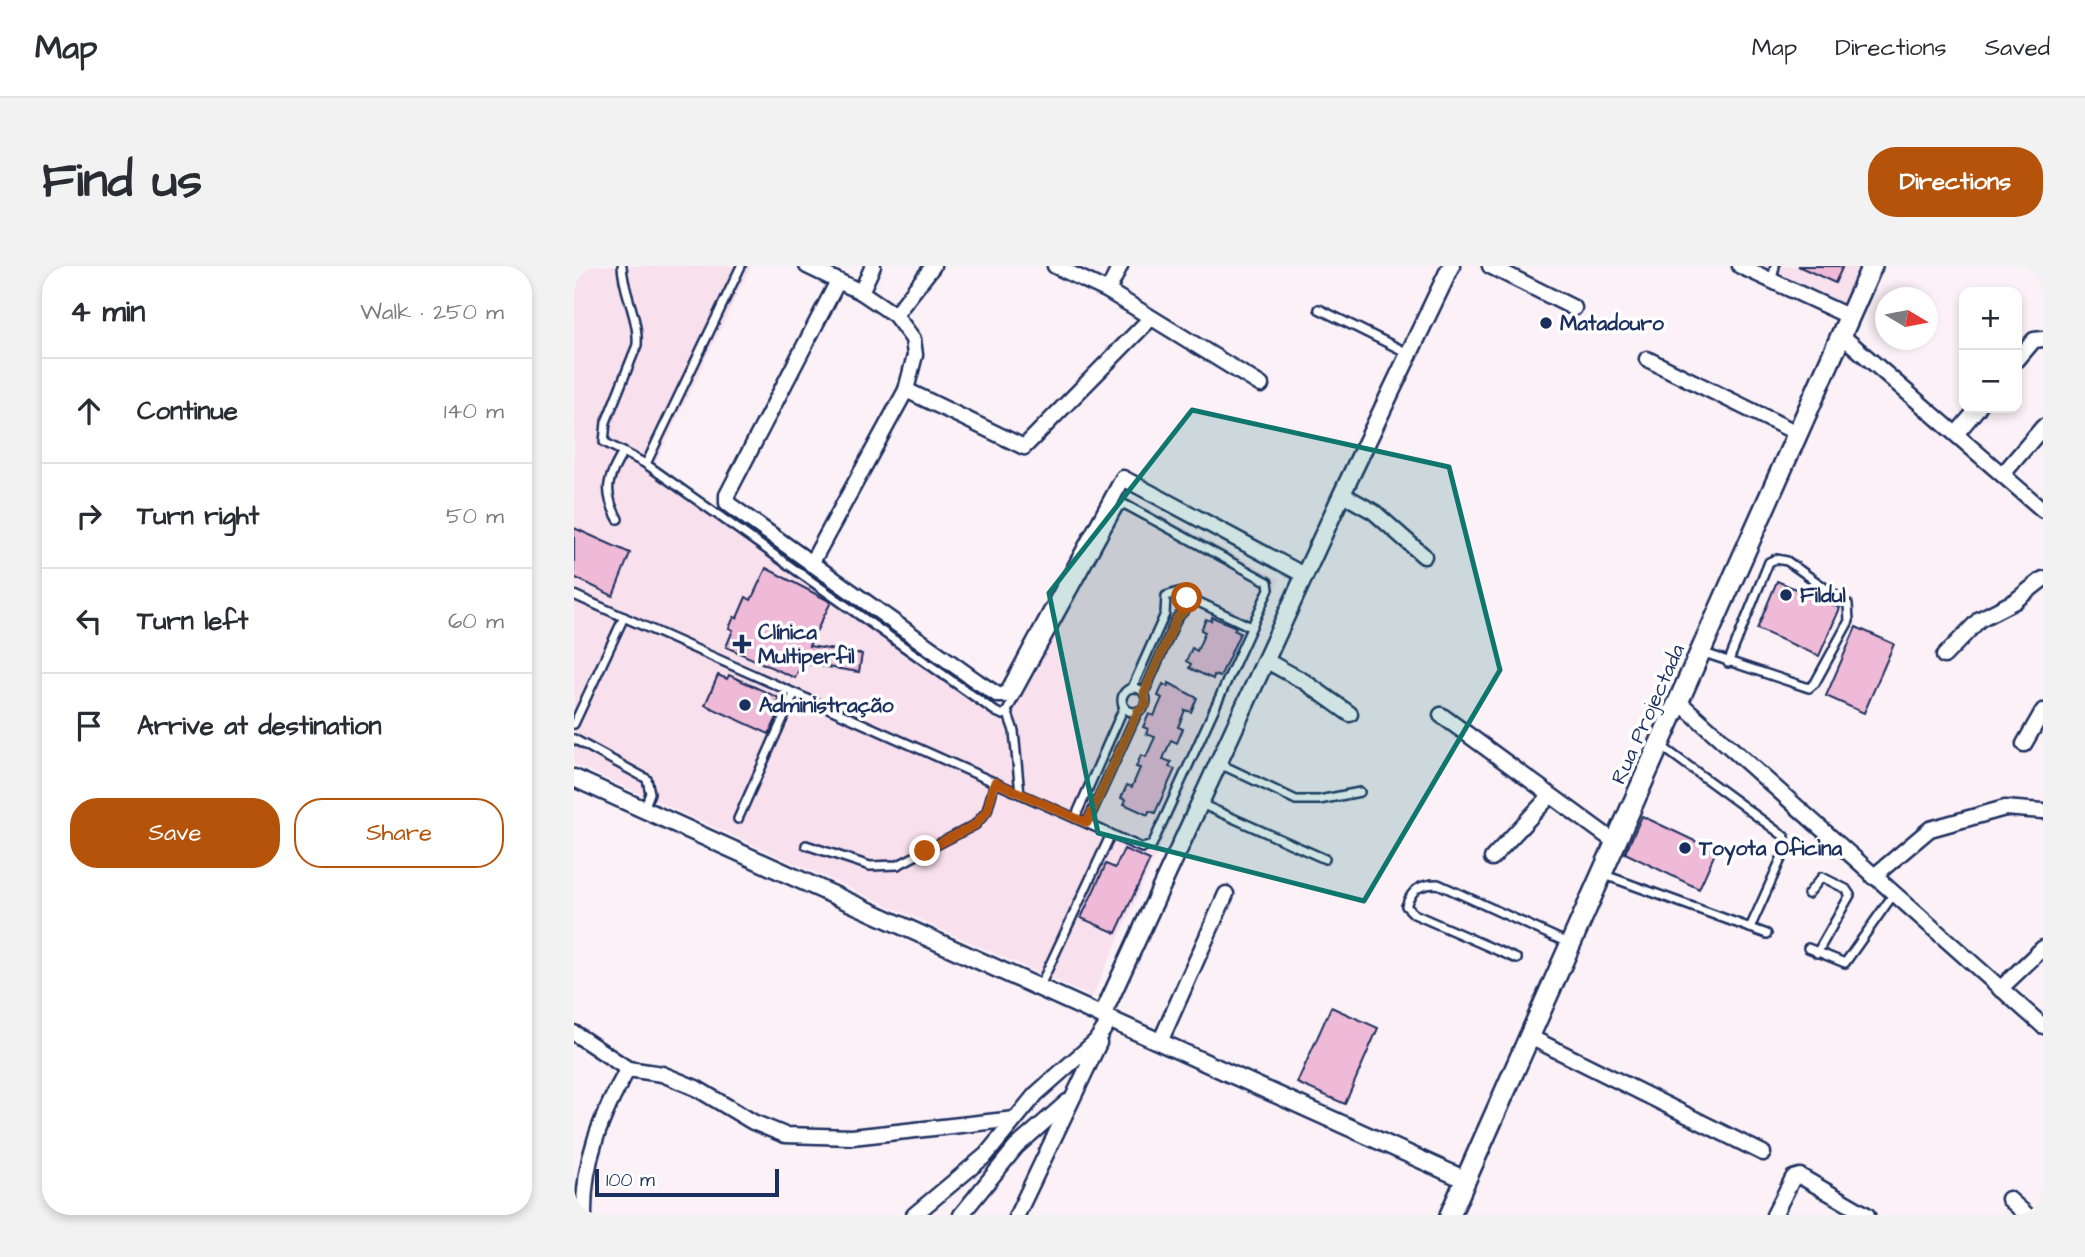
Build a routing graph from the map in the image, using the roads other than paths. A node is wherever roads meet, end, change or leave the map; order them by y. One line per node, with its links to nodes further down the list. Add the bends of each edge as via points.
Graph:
1 (622, 266): 31 (lane, via 637,345 606,422 604,442)
2 (741, 266): 32 (lane)
3 (807, 266): 13 (street)
4 (873, 266): 15 (street)
5 (933, 266): 18 (street)
6 (1055, 266): 14 (street)
7 (1120, 266): 14 (street)
8 (1451, 266): 23 (street)
9 (1490, 266): 16 (street)
10 (1740, 266): 12 (street)
11 (1872, 266): 20 (main road, Rua Projectada)
12 (1773, 273): 20 (street)
13 (838, 281): 15 (street); 38 (street, via 726,499 729,507)
14 (1108, 291): 19 (street)
15 (862, 292): 18 (street)
16 (1574, 308)
17 (1319, 309): 23 (lane)
18 (895, 315): 26 (street, via 913,339 915,355)
19 (1151, 318): 25 (street); 26 (street, via 1024,447)
20 (1844, 325): 29 (street); 30 (main road, Rua Projectada)
21 (2043, 339): 22 (street, via 2035,340)
22 (2022, 354)
23 (1411, 355): 34 (street)
24 (1647, 359): 30 (street)
25 (1261, 385)
26 (906, 390): 38 (street)
27 (1974, 413): 29 (street)
28 (2043, 427): 33 (street)
29 (1957, 433): 33 (street)
30 (1799, 435): 45 (main road, Rua Projectada)
31 (623, 452): 32 (lane); 36 (lane, via 609,477 607,499)
32 (646, 464): 54 (lane, via 996,712 1003,715)
33 (2003, 474): 35 (street)
34 (1342, 495): 37 (street, via 1374,512); 39 (street)
35 (2043, 510)
36 (618, 519)
37 (1424, 556)
38 (811, 565): 39 (street, via 1004,696 1123,478)
39 (1304, 575): 47 (street)
40 (2043, 579): 46 (street, via 2015,601 1980,619)
41 (574, 595): 43 (lane)
42 (1184, 595): 44 (lane); 49 (lane, via 1174,591 1166,596 1165,614); 50 (lane, via 1185,610 1177,618)
43 (624, 617): 51 (lane); 59 (lane)
44 (1251, 627): 54 (lane, via 1268,582 1124,504); 75 (lane, via 1152,845 1142,848)
45 (1700, 652): 48 (lane); 52 (main road, Rua Projectada)
46 (1944, 656)
47 (1265, 660): 57 (street); 63 (street)
48 (1728, 663): 48 (lane, via 1809,688 1849,621 1848,604 1787,561 1769,562)
49 (1132, 688): 50 (lane); 53 (lane, via 1122,697)
50 (1144, 693): 55 (lane, via 1146,705)
51 (794, 694): 65 (lane); 73 (lane)
52 (1678, 701): 62 (main road, Rua Projectada); 81 (street)
53 (1124, 707): 55 (lane); 72 (lane)
54 (1007, 711): 67 (lane, via 1014,731)
55 (1138, 711): 74 (lane)
56 (2043, 711): 61 (street)
57 (1350, 714)
58 (1441, 715): 68 (street)
59 (574, 724)
60 (574, 739): 70 (lane, via 647,779 650,793)
61 (2024, 744)
62 (1659, 745): 76 (main road, Rua Projectada); 85 (lane, via 1785,837 1786,848)
63 (1220, 764): 66 (lane, via 1296,800); 69 (street)
64 (574, 779): 70 (street)
65 (995, 782): 67 (lane); 77 (lane, via 987,811 975,825 898,865 870,866)
66 (1360, 792)
67 (1020, 793): 72 (lane)
68 (1550, 796): 76 (street); 78 (street)
69 (1201, 804): 79 (lane); 94 (street)
70 (644, 811): 92 (street)
71 (2043, 811): 81 (street, via 2005,808 1930,829)
72 (1075, 818): 74 (lane)
73 (738, 819)
74 (1087, 823): 75 (lane)
75 (1111, 834): 92 (lane)
76 (1615, 842): 80 (main road, Rua Projectada)
77 (806, 845)
78 (1492, 858)
79 (1325, 859)
80 (1602, 874): 85 (lane); 87 (main road, Rua Projectada)
81 (1873, 877): 84 (street)
82 (1226, 894): 98 (street)
83 (1808, 894): 90 (lane, via 1822,877 1850,895)
84 (1893, 895): 90 (lane, via 1845,962); 93 (street)
85 (1751, 928): 86 (lane)
86 (1767, 934)
87 (1571, 944): 91 (lane, via 1438,884 1426,884 1410,896 1406,906 1414,914); 97 (main road, Rua Projectada)
88 (1808, 948): 90 (lane)
89 (2043, 948): 93 (street)
90 (1817, 953)
91 (1517, 958)
92 (1040, 988): 94 (street)
93 (2000, 989): 95 (street)
94 (1106, 1018): 98 (street); 100 (street); 101 (street, via 1096,1041)
95 (2043, 1026)
96 (574, 1033): 99 (street)
97 (1530, 1037): 102 (street); 103 (main road, Rua Projectada)
98 (1160, 1042): 103 (street)
99 (628, 1069): 101 (street, via 662,1074 696,1088 785,1135 852,1137); 105 (street, via 593,1143 584,1182)
100 (1078, 1087): 107 (street, via 1056,1114 1016,1147); 108 (street)
101 (1014, 1119): 106 (street, via 986,1155)
102 (1763, 1153)
103 (1466, 1180): 109 (main road, Rua Projectada)
104 (2009, 1199): 112 (street)
105 (584, 1215)
106 (914, 1215)
107 (961, 1215)
108 (1017, 1215)
109 (1450, 1215)
110 (1774, 1215): 111 (street, via 1793,1178 1800,1176)
111 (1867, 1215)
112 (2027, 1215)

